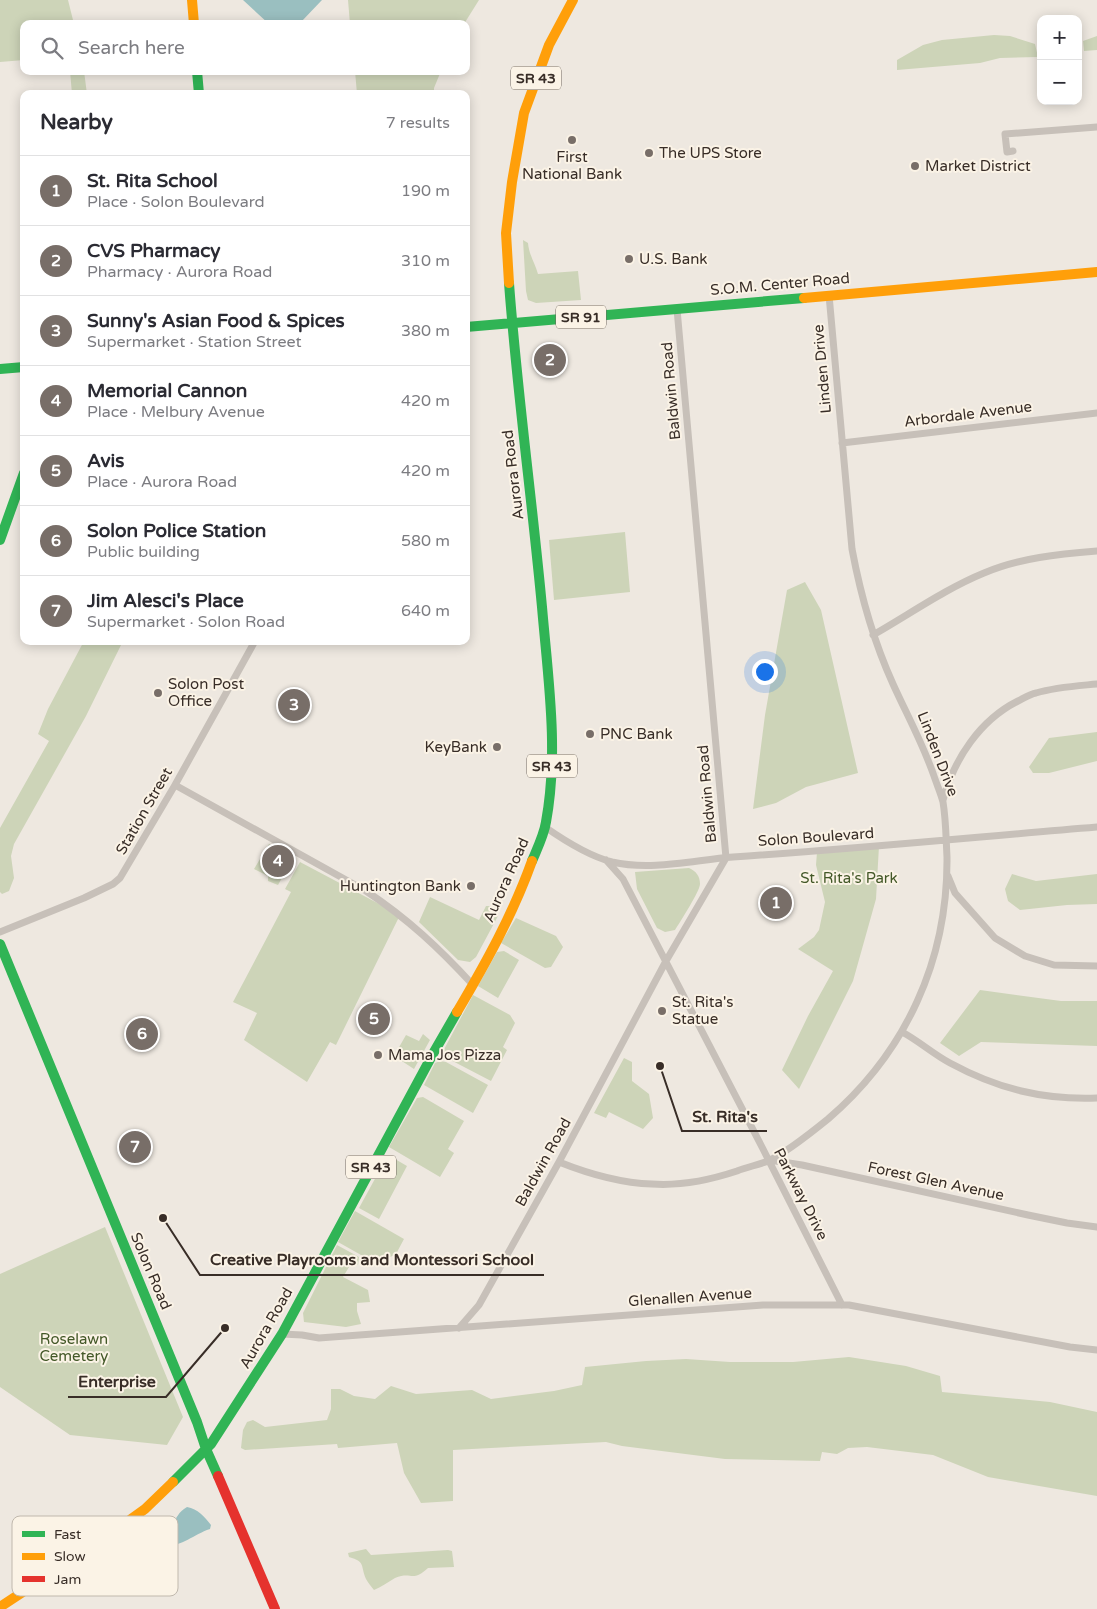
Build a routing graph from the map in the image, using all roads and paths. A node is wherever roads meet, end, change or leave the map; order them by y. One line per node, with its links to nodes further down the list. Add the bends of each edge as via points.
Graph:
1 (192, 0): 3 (main road)
2 (573, 0): 11 (main road, Aurora Road / SR 43, via 540,67 524,113 518,144 506,233)
3 (194, 20)
4 (198, 75): 5 (main road)
5 (199, 90)
6 (1097, 127): 7 (street, via 1005,134 1007,152)
7 (1013, 151)
8 (1097, 272): 9 (main road, S.O.M. Center Road / SR 91)
9 (829, 295): 10 (main road, S.O.M. Center Road / SR 91); 16 (street, Linden Drive)
10 (677, 309): 11 (main road, S.O.M. Center Road / SR 91); 28 (street, Baldwin Road)
11 (512, 323): 12 (main road, S.O.M. Center Road / SR 91); 25 (main road, Aurora Road / SR 43, via 552,719 552,776)
12 (470, 327)
13 (20, 367): 14 (main road)
14 (0, 369)
15 (1097, 413): 16 (street, Arbordale Avenue)
16 (842, 442): 20 (street, Linden Drive, via 852,549 858,584)
17 (20, 484): 18 (main road)
18 (0, 540)
19 (1097, 551): 20 (street, via 1045,556 985,572)
20 (873, 634): 24 (street, Linden Drive)
21 (253, 645): 23 (street, Station Street)
22 (1097, 684): 24 (street, via 1034,693 1008,706 982,727 963,752)
23 (175, 785): 31 (street, Station Street, via 120,878 84,898); 35 (street, via 389,907 410,922)
24 (943, 801): 27 (street, Linden Drive)
25 (545, 827): 29 (street, Solon Boulevard); 35 (main road, Aurora Road / SR 43, via 520,894)
26 (1097, 827): 27 (street, Solon Boulevard)
27 (946, 840): 28 (street, Solon Boulevard); 30 (street, Linden Drive)
28 (726, 858): 29 (street, Solon Boulevard, via 647,865); 33 (street, Baldwin Road)
29 (606, 860): 33 (street, Parkway Drive, via 623,879)
30 (947, 872): 34 (street, via 955,893 995,938 1025,956 1054,965); 36 (street, Linden Drive, via 936,952)
31 (0, 932)
32 (0, 944): 45 (main road, Solon Road, via 198,1422)
33 (666, 961): 38 (street, Parkway Drive); 39 (street, Baldwin Road)
34 (1097, 966)
35 (473, 985): 43 (main road, Aurora Road / SR 43)
36 (902, 1032): 37 (street, via 949,1062 994,1084 1046,1096); 38 (street, Linden Drive, via 857,1092 810,1133)
37 (1097, 1098)
38 (769, 1160): 39 (street, Linden Drive, via 695,1182 653,1184 614,1180); 40 (street, Forest Glen Avenue); 41 (street, Parkway Drive)
39 (559, 1162): 42 (street, Baldwin Road, via 479,1305)
40 (1097, 1227)
41 (842, 1305): 42 (street, Glenallen Avenue, via 763,1305); 44 (street, Glenallen Avenue)
42 (459, 1328): 43 (street, Glenallen Avenue, via 320,1338)
43 (282, 1334): 45 (main road, Aurora Road / SR 43)
44 (1097, 1350)
45 (206, 1449): 46 (main road, Aurora Road / SR 43); 49 (main road, Solon Road)
46 (136, 1516)
47 (17, 1596): 48 (main road, Aurora Road / SR 43)
48 (0, 1607)
49 (275, 1609)

